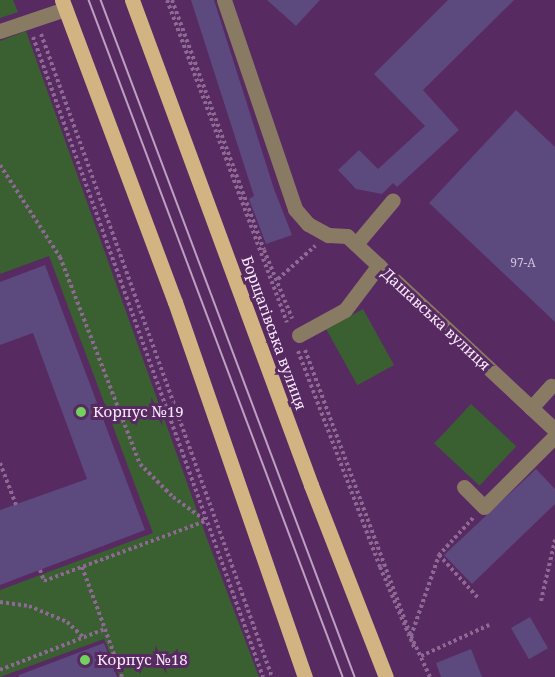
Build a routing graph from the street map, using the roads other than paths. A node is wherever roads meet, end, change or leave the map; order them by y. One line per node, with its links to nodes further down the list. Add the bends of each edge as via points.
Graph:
1 (132, 0): 15 (main road, Борщагівська вулиця)
2 (224, 0): 6 (street, Дашавська вулиця, via 295,209 308,224 328,235 347,236)
3 (63, 4): 4 (street); 14 (main road, via 175,302)
4 (0, 31)
5 (393, 200): 6 (street)
6 (356, 244): 7 (street, Дашавська вулиця)
7 (379, 266): 8 (street, via 345,310); 10 (street, Дашавська вулиця)
8 (299, 335)
9 (551, 386): 10 (street)
10 (531, 408): 11 (street, Дашавська вулиця)
11 (555, 430)
12 (555, 436): 13 (street, via 484,507)
13 (464, 487)
14 (305, 677)
15 (386, 677)

